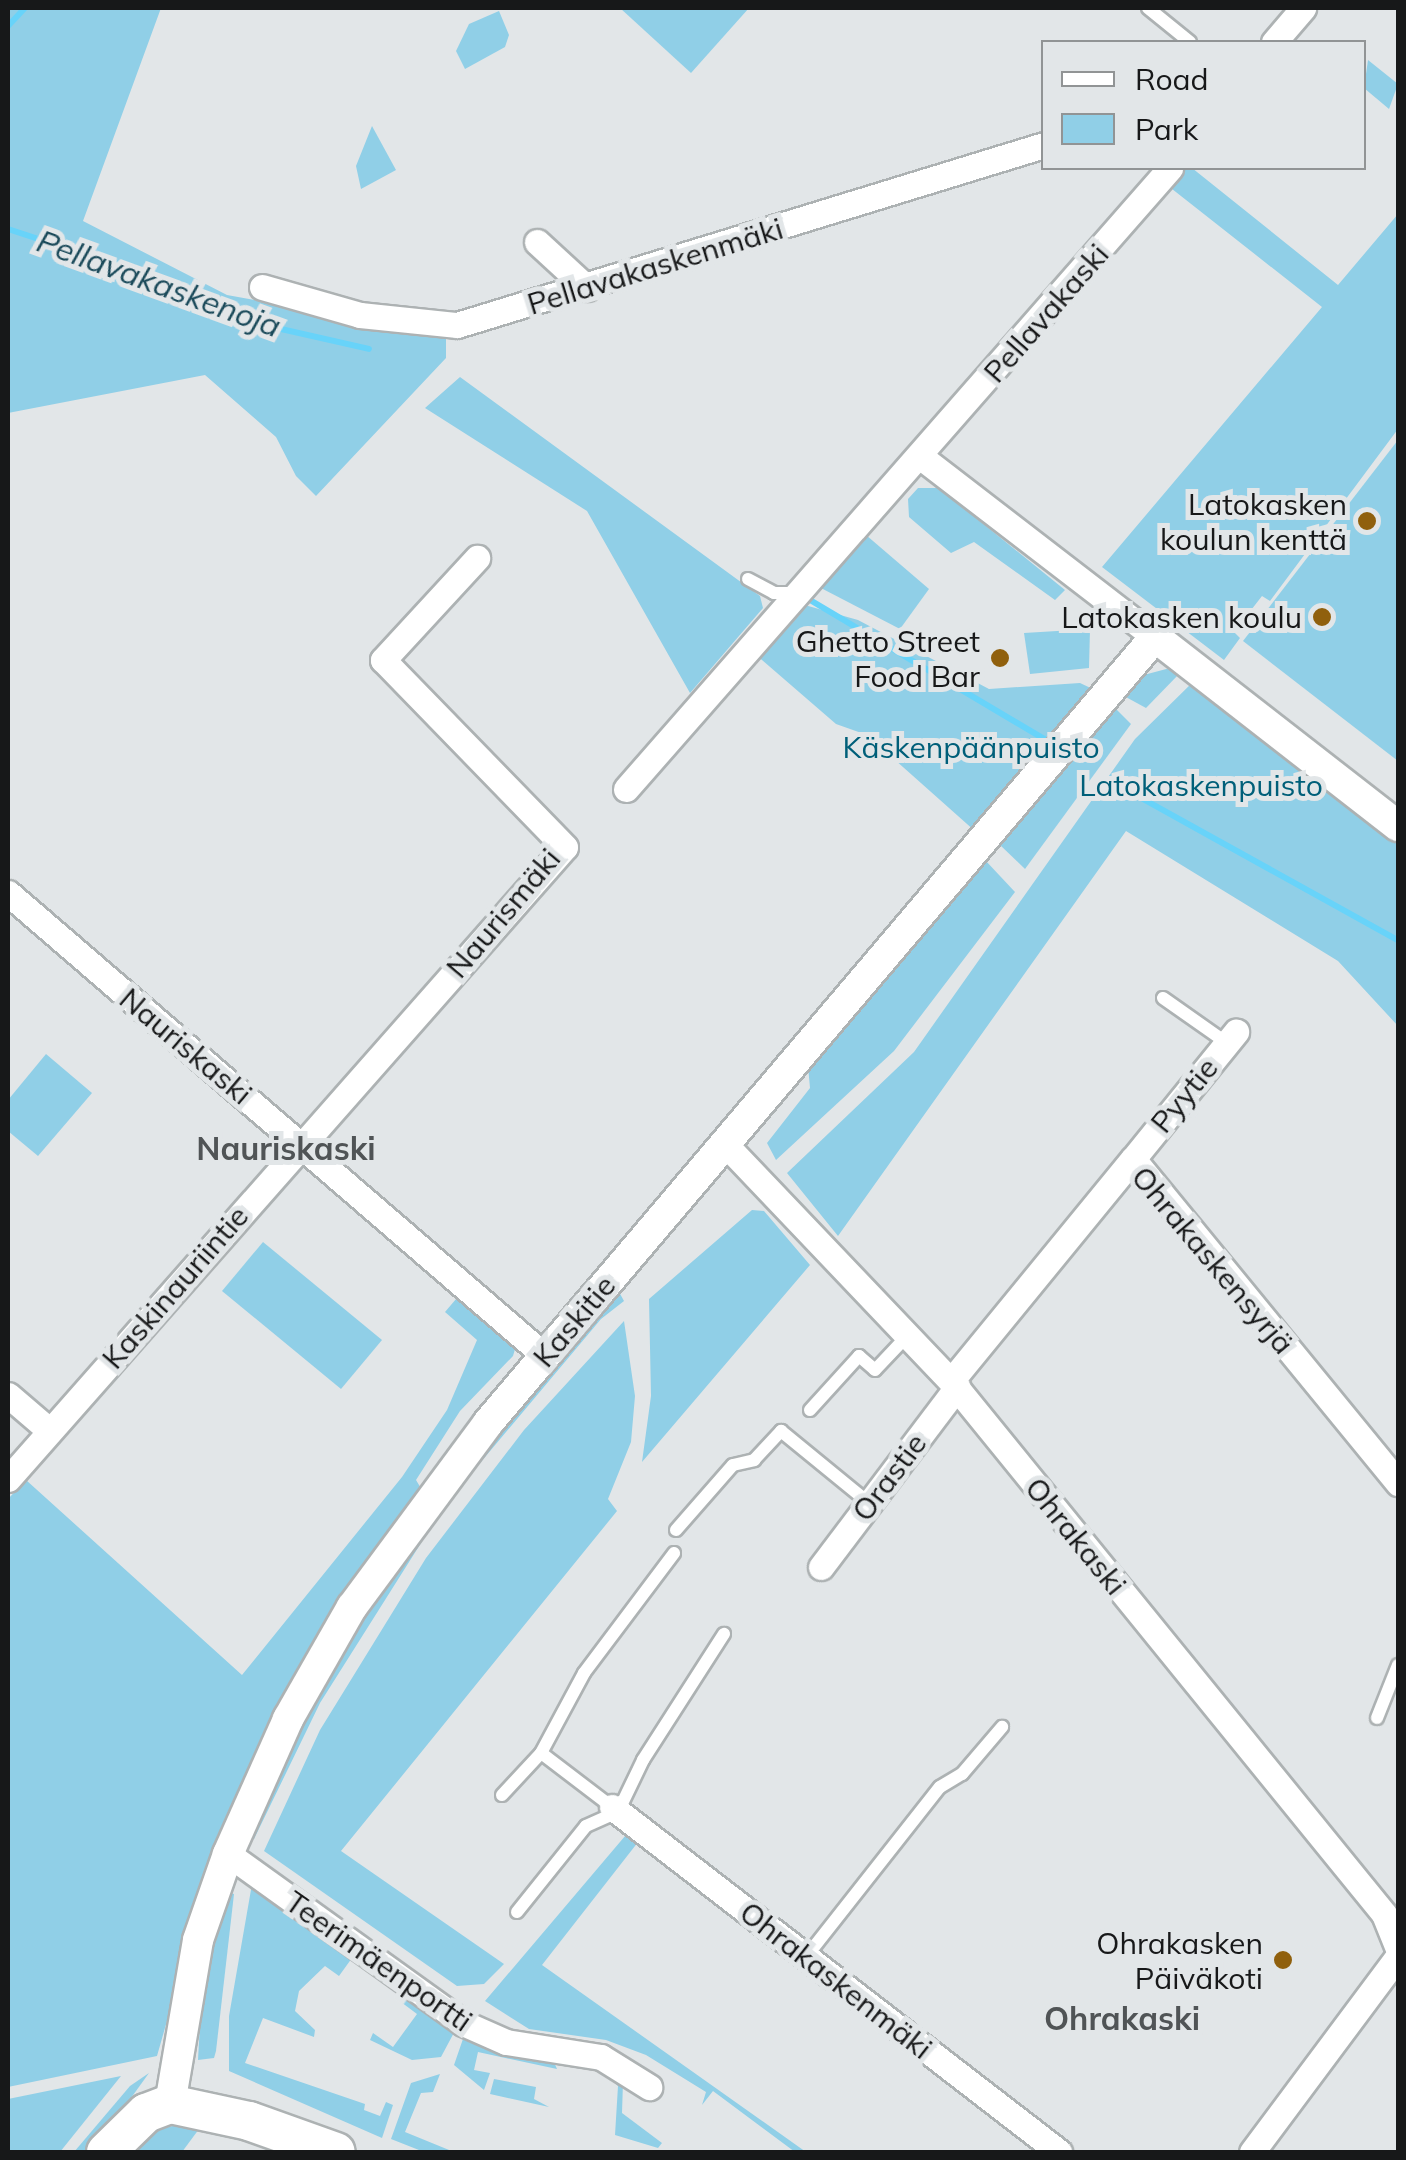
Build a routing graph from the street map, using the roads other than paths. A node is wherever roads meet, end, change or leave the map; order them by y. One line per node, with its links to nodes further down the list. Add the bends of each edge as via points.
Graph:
1 (1148, 8): 3 (lane)
2 (1303, 8): 4 (street)
3 (1188, 40)
4 (1276, 40)
5 (1041, 145): 9 (street, Pellavakaskenmäki)
6 (1165, 170): 10 (street, Pellavakaski)
7 (537, 242): 9 (street)
8 (262, 287): 9 (street, Pellavakaskenmäki, via 360,314 457,326)
9 (588, 288)
10 (921, 457): 13 (street, Pellavakaski); 14 (street)
11 (478, 558): 20 (street, Naurismäki, via 383,660 565,846)
12 (748, 580): 13 (lane, via 774,593)
13 (793, 593): 15 (street, Pellavakaski)
14 (1155, 637): 16 (street); 21 (street, Kaskitie)
15 (626, 789)
16 (1398, 826)
17 (8, 893): 20 (street, Nauriskaski)
18 (1164, 998): 19 (lane)
19 (1232, 1038): 22 (street, Pyytie)
20 (300, 1143): 24 (street, Nauriskaski); 28 (street, Kaskinauriintie)
21 (725, 1144): 23 (street, Ohrakaski); 24 (street, Kaskitie)
22 (1133, 1158): 25 (street, Ohrakaskensyrjä); 30 (street, Ohrakaskensyrjä)
23 (906, 1336): 25 (street, Ohrakaski); 27 (lane, via 874,1370 859,1356)
24 (545, 1356): 42 (street, Kaskitie, via 433,1489 352,1607 288,1720)
25 (954, 1384): 31 (street, Orastie); 44 (street, Ohrakaski, via 1384,1914)
26 (8, 1396): 28 (street)
27 (810, 1410)
28 (50, 1431): 29 (street, Kaskinauriintie)
29 (8, 1479)
30 (1398, 1483)
31 (869, 1503): 32 (lane, via 781,1431 754,1460 733,1466); 34 (street, Orastie)
32 (676, 1530)
33 (674, 1553): 39 (lane, via 584,1673)
34 (821, 1567)
35 (724, 1634): 41 (lane)
36 (1398, 1665): 37 (lane)
37 (1377, 1718)
38 (1002, 1727): 46 (lane, via 962,1774 940,1787)
39 (541, 1753): 40 (lane); 41 (lane)
40 (502, 1794)
41 (615, 1809): 43 (lane, via 586,1826); 46 (street, Ohrakaskenmäki)
42 (228, 1854): 47 (street, Teerimäenportti, via 463,2023 506,2042 601,2057); 48 (street, Kaskitie, via 198,1940)
43 (517, 1912)
44 (1398, 1948)
45 (1398, 1956): 52 (street)
46 (806, 1957): 51 (street, Ohrakaskenmäki)
47 (650, 2087)
48 (170, 2104): 49 (main road, via 146,2114); 50 (main road, via 249,2121)
49 (106, 2152)
50 (336, 2152)
51 (1059, 2152)
52 (1252, 2152)

